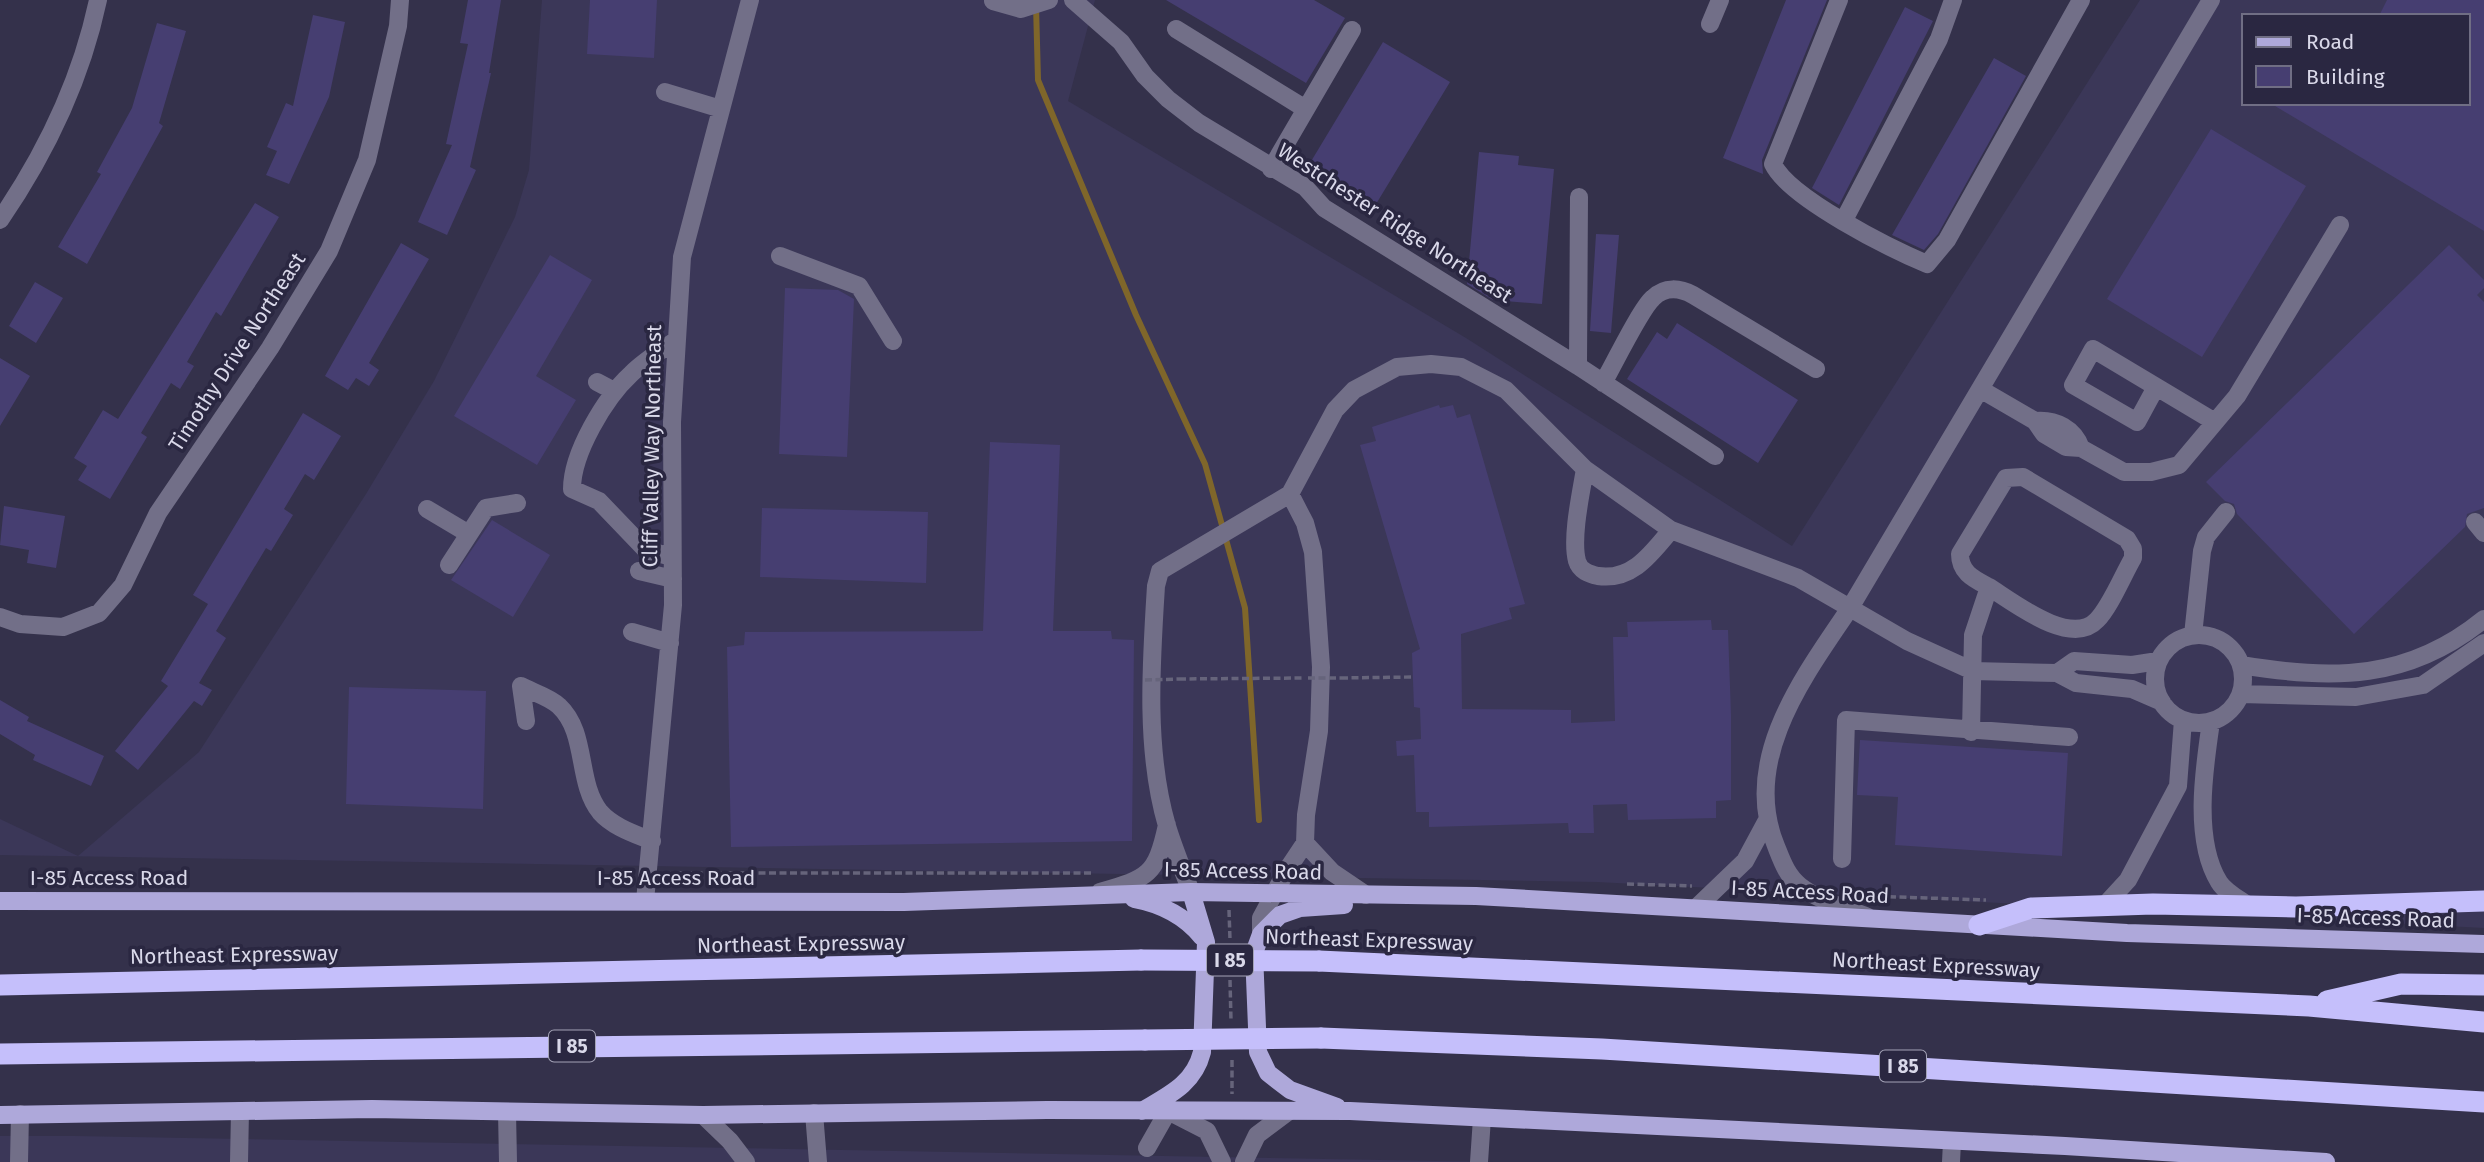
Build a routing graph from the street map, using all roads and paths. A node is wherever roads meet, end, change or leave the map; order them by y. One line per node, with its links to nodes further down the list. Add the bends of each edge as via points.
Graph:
1 (98, 0): 20 (street, via 88,47 67,101 21,190)
2 (400, 0): 48 (street, Timothy Drive Northeast, via 367,160 329,251 159,513 123,585 99,613 63,627 20,624)
3 (750, 0): 16 (street, Cliff Valley Way Northeast)
4 (1049, 0): 11 (street, via 1021,9)
5 (1073, 0): 18 (street, Westchester Ridge Northeast, via 1121,43 1168,99)
6 (1720, 0): 12 (street)
7 (1839, 0): 21 (street, via 1773,164 1800,195)
8 (1953, 0): 21 (street, via 1939,39)
9 (2081, 0): 21 (street, via 1947,240 1927,264 1882,245)
10 (2211, 0): 31 (street)
11 (993, 1)
12 (1710, 24)
13 (1175, 29): 17 (street)
14 (1352, 30): 17 (street)
15 (665, 92): 16 (street)
16 (721, 108): 24 (street, Cliff Valley Way Northeast, via 682,257)
17 (1304, 108): 18 (street)
18 (1271, 169): 26 (street, Westchester Ridge Northeast, via 1305,187 1324,208)
19 (1579, 197): 26 (street)
20 (0, 220)
21 (1844, 220)
22 (2340, 225): 33 (street, via 2237,396)
23 (780, 256): 25 (street, via 859,286)
24 (675, 341): 32 (street); 42 (street, Cliff Valley Way Northeast)
25 (893, 341)
26 (1578, 366): 29 (street, Westchester Ridge Northeast)
27 (1816, 369): 29 (street, via 1693,295 1670,289 1652,298)
28 (597, 382): 32 (street)
29 (1603, 383): 34 (street, Westchester Ridge Northeast)
30 (2156, 387): 30 (street, via 2094,349 2073,385 2137,422); 33 (street)
31 (1980, 389): 33 (street, via 2035,421 2050,419 2076,435 2081,448 2124,472 2179,465); 47 (street)
32 (614, 391): 42 (street, via 572,470 572,489 598,501 646,551)
33 (2215, 422)
34 (1715, 456)
35 (1585, 469): 36 (street, via 1519,401 1491,380 1461,367 1404,366 1354,390 1335,410); 40 (street); 40 (street, via 1576,546 1577,562 1588,574 1609,577 1627,573)
36 (1290, 494): 68 (street, via 1160,571 1153,729); 70 (street, via 1313,552 1321,667 1319,731)
37 (517, 503): 41 (street, via 486,508)
38 (427, 509): 41 (street)
39 (2226, 512): 51 (street, via 2206,537 2202,551)
40 (1671, 530): 47 (street, via 1798,578)
41 (469, 534): 43 (street)
42 (673, 557): 45 (street, Cliff Valley Way Northeast)
43 (449, 565)
44 (639, 570): 45 (street)
45 (673, 579): 52 (street, Cliff Valley Way Northeast)
46 (1989, 587): 46 (street, via 2057,628 2079,630 2096,621 2133,558 2133,549 2127,539 2014,475 2006,478 1960,554 1965,573); 56 (street, via 1973,635)
47 (1850, 608): 56 (street); 67 (street, via 1803,677 1784,715 1770,756)
48 (0, 617)
49 (2484, 620): 55 (street, via 2425,658 2350,674 2292,673)
50 (632, 632): 52 (street)
51 (2193, 635): 54 (street, via 2167,648); 55 (street, via 2223,641)
52 (670, 643): 69 (street, Cliff Valley Way Northeast)
53 (2484, 643): 60 (street, via 2423,685 2356,697)
54 (2158, 661): 57 (street, via 2132,665 2074,661); 61 (street, via 2155,676)
55 (2241, 665): 60 (street)
56 (1973, 671): 57 (street); 65 (street)
57 (2057, 673): 61 (street, via 2076,683 2132,689)
58 (1413, 677): 59 (path, bridge)
59 (1146, 680)
60 (2241, 694): 64 (street, via 2234,706)
61 (2162, 702): 62 (street)
62 (2183, 720): 64 (street); 84 (street, via 2178,786 2128,880)
63 (526, 721): 69 (street, via 521,686 559,706 567,718 600,811 624,829)
64 (2211, 722): 85 (street, via 2205,853 2220,884)
65 (1971, 732): 66 (street); 71 (street, via 1846,720)
66 (2069, 737)
67 (1766, 822): 72 (street, via 1745,861); 75 (street, via 1791,877)
68 (1167, 825): 73 (street); 74 (street, via 1150,873)
69 (652, 841): 81 (street, Cliff Valley Way Northeast)
70 (1305, 843): 76 (street); 77 (street, via 1332,872)
71 (1842, 859)
72 (1716, 887): 75 (path); 86 (street)
73 (1191, 892): 74 (main road, I-85 Access Road); 76 (main road, I-85 Access Road); 90 (main road)
74 (1099, 893): 81 (main road, I-85 Access Road, via 904,902); 90 (main road, via 1170,910 1189,922)
75 (1813, 893): 87 (street)
76 (1274, 894): 77 (main road, I-85 Access Road); 89 (street, via 1261,918)
77 (1366, 895): 79 (main road, I-85 Access Road)
78 (1855, 895): 82 (path)
79 (1476, 896): 86 (main road, I-85 Access Road); 89 (main road, via 1300,908 1280,915)
80 (0, 901): 81 (main road, I-85 Access Road)
81 (645, 901)
82 (1994, 901)
83 (2484, 901): 85 (highway)
84 (2105, 905): 85 (highway); 88 (highway, via 2031,908)
85 (2249, 906)
86 (1696, 908): 87 (main road, I-85 Access Road)
87 (1871, 919): 88 (main road, I-85 Access Road)
88 (1979, 925): 91 (main road, I-85 Access Road)
89 (1261, 934): 102 (main road, via 1254,953 1258,1052 1268,1073 1290,1090)
90 (1206, 943): 99 (main road, via 1198,1068 1187,1083)
91 (2484, 943)
92 (0, 985): 94 (highway, Northeast Expressway / I 85, bridge, via 1141,960 1320,961)
93 (2484, 985): 94 (highway, via 2401,984)
94 (2309, 1006): 95 (highway, Northeast Expressway / I 85)
95 (2484, 1021)
96 (0, 1054): 97 (highway, I 85, bridge, via 1321,1038 1616,1050)
97 (2484, 1101)
98 (240, 1111): 103 (main road); 105 (main road); 112 (street)
99 (1142, 1111): 100 (main road); 104 (main road)
100 (1168, 1111): 101 (main road); 110 (street); 116 (street, via 1207,1131)
101 (1289, 1111): 102 (main road); 117 (street, via 1256,1135)
102 (1350, 1111): 108 (main road)
103 (507, 1112): 107 (main road); 113 (street)
104 (814, 1113): 107 (main road); 115 (street)
105 (20, 1114): 106 (main road); 111 (street)
106 (0, 1115)
107 (703, 1115): 114 (street)
108 (1482, 1118): 109 (main road); 118 (street)
109 (1952, 1142): 119 (street); 120 (main road)
110 (1147, 1148)
111 (19, 1162)
112 (239, 1162)
113 (509, 1162)
114 (746, 1162)
115 (818, 1162)
116 (1222, 1162)
117 (1244, 1162)
118 (1479, 1162)
119 (1951, 1162)
120 (2326, 1162)

